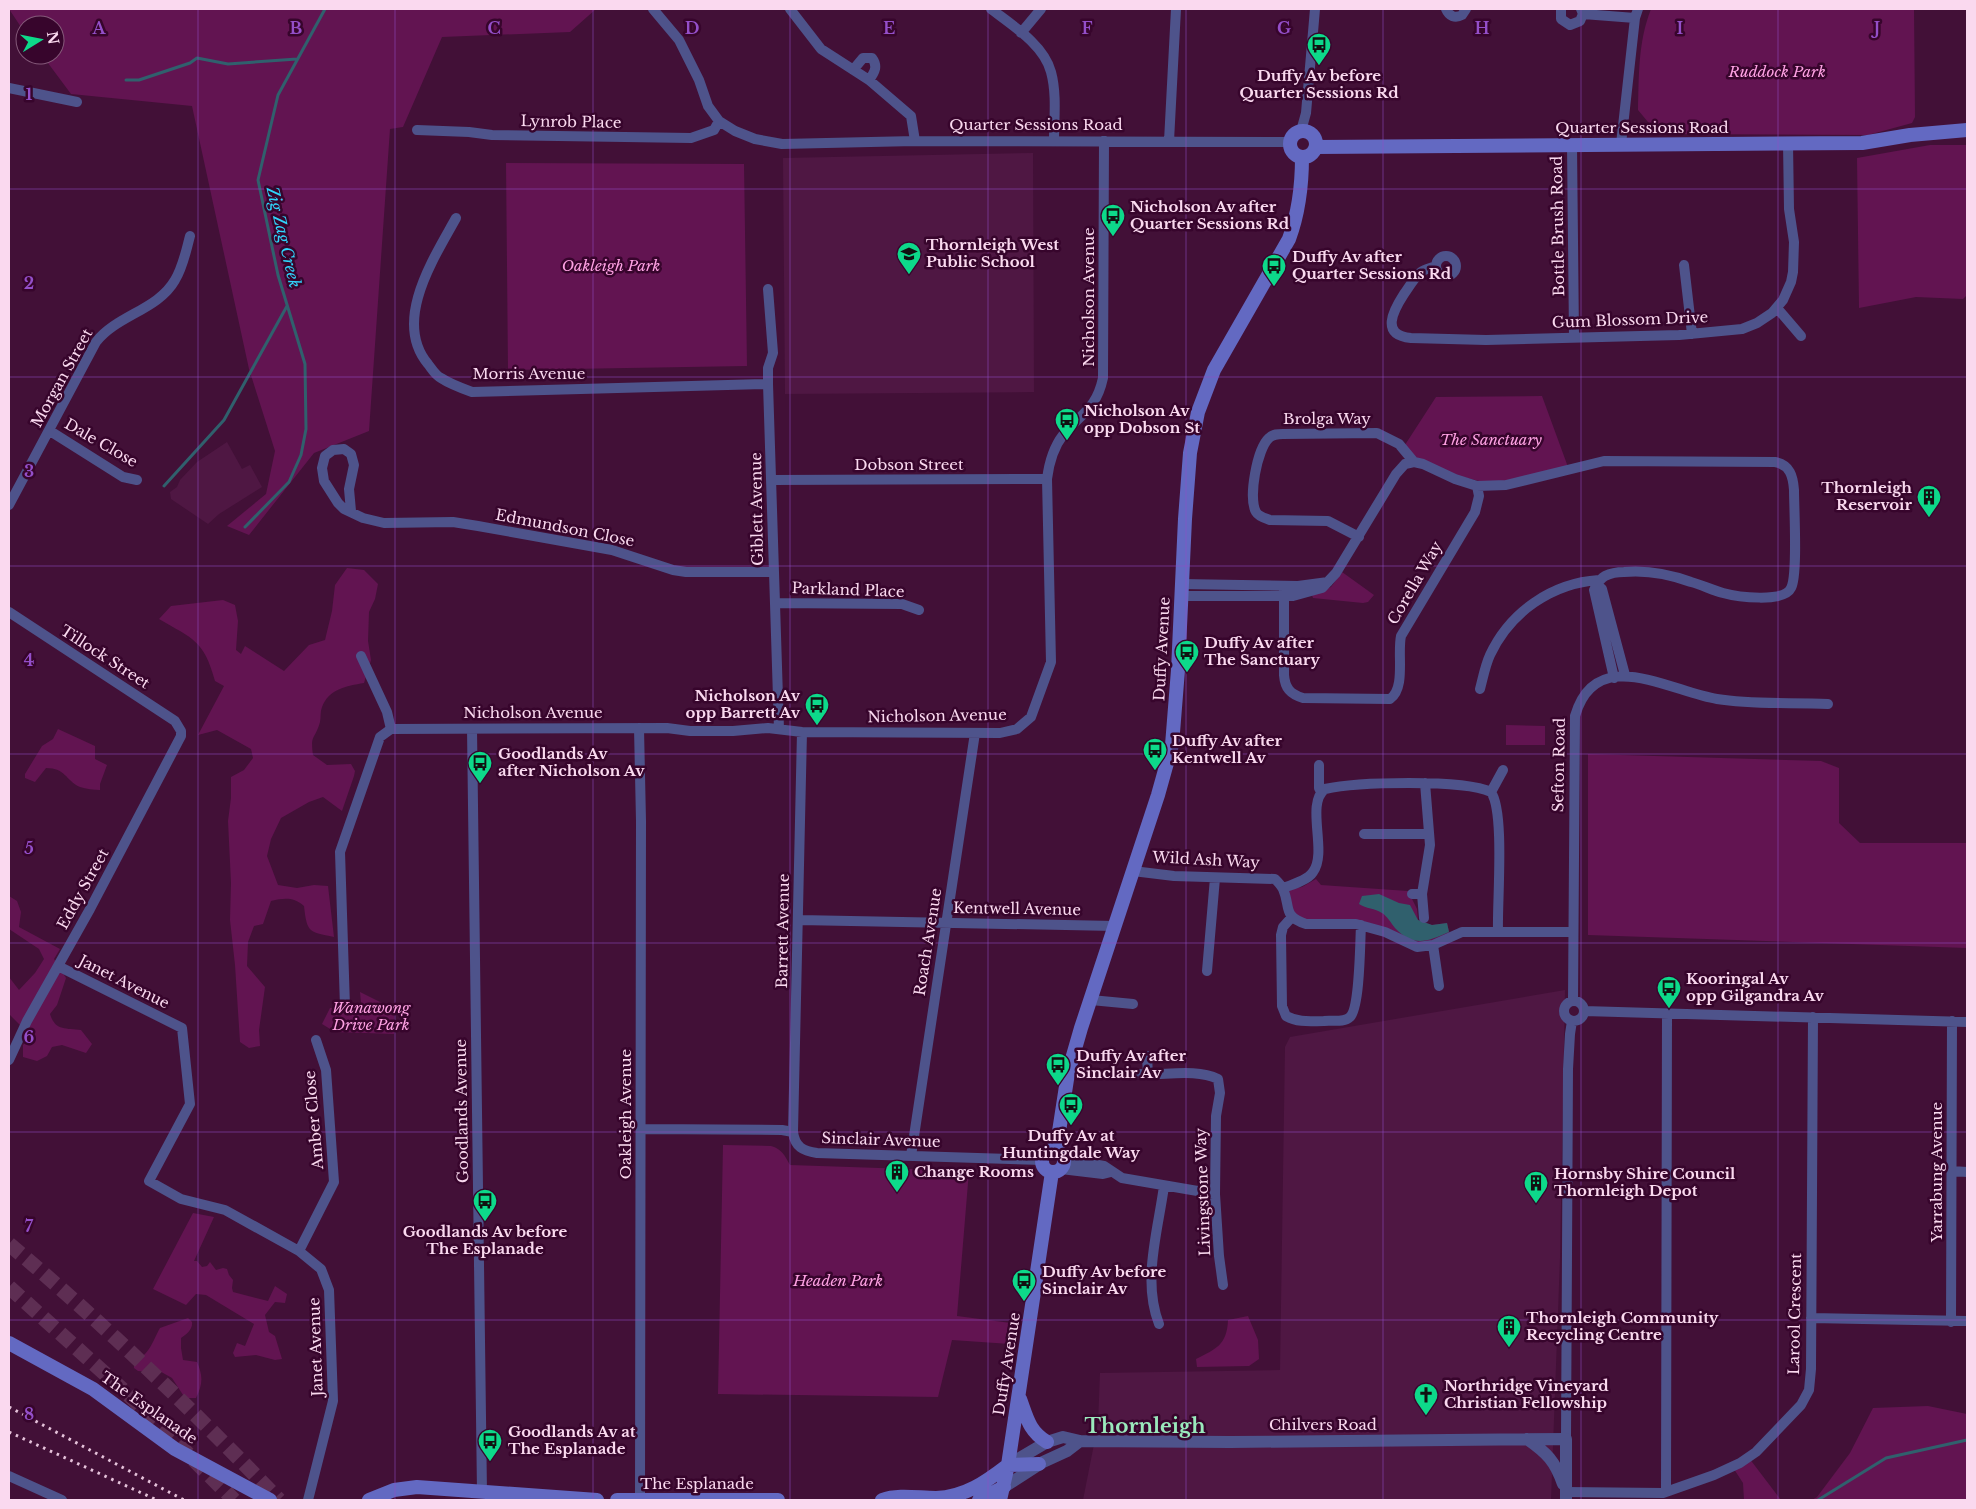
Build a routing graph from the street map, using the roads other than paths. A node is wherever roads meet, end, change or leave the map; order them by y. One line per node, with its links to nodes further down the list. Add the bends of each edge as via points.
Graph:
1 (653, 9): 17 (street, via 688,55 708,106)
2 (790, 9): 13 (street, via 821,49)
3 (991, 9): 12 (street)
4 (1041, 9): 12 (street)
5 (1176, 9): 24 (street)
6 (1315, 9): 20 (street, via 1306,113)
7 (1446, 9): 8 (street, via 1456,17)
8 (1466, 9)
9 (1561, 9): 10 (street, via 1560,16 1567,24 1577,23)
10 (1582, 11): 11 (street)
11 (1636, 13): 26 (street)
12 (1021, 33): 22 (street, via 1041,53 1051,70)
13 (853, 70): 14 (street); 14 (street, via 863,58 872,58 876,69)
14 (869, 80): 21 (street, via 911,116)
15 (9, 88): 16 (street)
16 (77, 102)
17 (719, 122): 18 (street, Lynrob Place, via 714,130 691,138 492,135); 21 (street, Quarter Sessions Road, via 748,138 782,144)
18 (417, 130)
19 (1967, 130): 27 (main road, Quarter Sessions Road, via 1862,142)
20 (1301, 131): 25 (main road, via 1294,134); 29 (main road, via 1315,138)
21 (915, 141): 22 (street, Quarter Sessions Road)
22 (1054, 141): 23 (street, Quarter Sessions Road)
23 (1104, 141): 24 (street, Quarter Sessions Road); 43 (street, Nicholson Avenue, via 1103,378 1094,403 1059,441)
24 (1169, 141): 25 (street, Quarter Sessions Road)
25 (1290, 142): 30 (main road, via 1294,154)
26 (1622, 144): 27 (main road, Quarter Sessions Road); 28 (main road, Quarter Sessions Road)
27 (1788, 144): 36 (street, Gum Blossom Drive, via 1794,272 1788,292)
28 (1572, 145): 29 (main road, Quarter Sessions Road); 39 (street, Bottle Brush Road)
29 (1316, 147): 30 (main road, via 1312,153)
30 (1302, 157): 52 (main road, Duffy Avenue, via 1300,198 1289,239 1214,370 1198,412 1190,453)
31 (456, 218): 40 (street, Morris Avenue, via 424,277 414,308 415,342 424,360 439,377 453,385 472,392)
32 (190, 236): 41 (street, Morgan Street, via 180,272 172,286 156,301 104,332 96,342)
33 (1684, 265): 37 (street)
34 (1436, 266): 39 (street, Gum Blossom Drive, via 1421,272 1400,302 1392,321 1400,336 1486,340)
35 (768, 289): 40 (street, Giblett Avenue, via 773,353 768,368)
36 (1777, 308): 37 (street, Gum Blossom Drive, via 1757,323 1742,328); 38 (street)
37 (1692, 334): 39 (street, Gum Blossom Drive)
38 (1801, 336)
39 (1574, 337)
40 (768, 384): 45 (street, Giblett Avenue)
41 (50, 431): 44 (street, Dale Close, via 123,477); 47 (street, Morgan Street)
42 (1414, 462): 46 (street); 49 (street, via 1406,464 1396,474); 49 (street, Brolga Way, via 1399,444 1377,433 1283,434 1268,439 1254,476 1256,513 1270,520 1328,521)
43 (1047, 479): 45 (street, Dobson Street); 68 (street, Nicholson Avenue, via 1049,669 1035,710 1027,722 1006,732)
44 (137, 480)
45 (772, 480): 50 (street, Giblett Avenue)
46 (1477, 486): 51 (street, via 1506,485 1604,462 1775,462 1791,472 1794,576 1791,590 1786,594 1775,598 1728,594 1648,572 1615,573 1606,575); 53 (street, Corella Way, via 1479,496 1475,512 1401,636 1399,689 1390,699 1302,698 1291,694 1284,682)
47 (9, 505)
48 (351, 511): 48 (street, Edmundson Close, via 338,503 324,481 322,468 325,456 333,450 344,449 351,454 354,465 349,489); 50 (street, Edmundson Close, via 372,521 453,522 554,539 612,550 686,572)
49 (1359, 537): 53 (street, via 1336,573 1322,588 1308,594)
50 (773, 572): 54 (street, Giblett Avenue)
51 (1598, 583): 58 (street); 59 (street, via 1594,594); 60 (street, via 1580,582 1560,588 1521,613 1500,637 1490,655)
52 (1181, 590): 53 (street); 76 (main road, Duffy Avenue, via 1172,745)
53 (1284, 591)
54 (775, 603): 55 (street, Parkland Place, via 902,604); 65 (street, Giblett Avenue)
55 (919, 610)
56 (10, 615): 66 (street, Tillock Street, via 175,721)
57 (361, 656): 64 (street)
58 (1625, 675): 59 (street, Sefton Road); 61 (street, Sefton Road, via 1655,680 1717,699)
59 (1614, 678): 86 (street, Sefton Road, via 1602,681 1584,695 1575,716)
60 (1480, 689)
61 (1828, 704)
62 (472, 728): 63 (street, Nicholson Avenue); 64 (street, Nicholson Avenue); 130 (street, Goodlands Avenue)
63 (639, 728): 65 (street, Nicholson Avenue, via 690,731); 104 (street, Oakleigh Avenue)
64 (391, 729): 94 (street, via 380,737 340,852)
65 (779, 729): 67 (street, Nicholson Avenue)
66 (181, 731): 88 (street, Eddy Street, via 173,752)
67 (802, 732): 68 (street, Nicholson Avenue); 81 (street, Barrett Avenue)
68 (975, 733): 82 (street, Roach Avenue)
69 (1319, 765): 72 (street)
70 (1503, 770): 73 (street)
71 (1424, 783): 72 (street, via 1330,788); 73 (street); 75 (street)
72 (1321, 792): 78 (street, via 1317,800 1315,870)
73 (1491, 792): 85 (street, via 1496,805 1498,832)
74 (1364, 834): 75 (street)
75 (1429, 834): 80 (street, via 1430,845 1417,894)
76 (1133, 871): 77 (street, Wild Ash Way); 84 (main road, Duffy Avenue)
77 (1215, 878): 78 (street, Wild Ash Way, via 1269,878 1275,879); 89 (street)
78 (1283, 888): 79 (street)
79 (1292, 918): 83 (street, via 1306,924); 83 (street, via 1283,927 1281,935 1282,1006 1286,1016 1300,1022 1342,1020 1354,1012)
80 (1424, 918)
81 (799, 920): 82 (street, Kentwell Avenue); 105 (street, Barrett Avenue)
82 (946, 923): 84 (street, Kentwell Avenue); 106 (street, Roach Avenue)
83 (1361, 925): 87 (street, via 1385,932 1412,946)
84 (1115, 926): 91 (main road, Duffy Avenue)
85 (1498, 931): 86 (street); 87 (street, via 1462,932)
86 (1573, 932): 92 (street, Sefton Road)
87 (1433, 946): 90 (street)
88 (58, 966): 103 (street, Eddy Street); 113 (street, Janet Avenue, via 182,1028 190,1104 149,1181 181,1199 225,1210)
89 (1207, 970)
90 (1439, 986)
91 (1091, 1000): 93 (street); 108 (main road, Duffy Avenue, via 1068,1073)
92 (1573, 1001): 95 (street, via 1581,1004); 98 (street, via 1564,1008)
93 (1133, 1004)
94 (345, 1006)
95 (1584, 1011): 96 (street); 98 (street, via 1580,1019)
96 (1667, 1014): 97 (street); 129 (street)
97 (1813, 1018): 99 (street); 115 (street, Larool Crescent)
98 (1572, 1021): 122 (street, via 1568,1069)
99 (1952, 1021): 100 (street); 109 (street, Yarrabung Avenue)
100 (1967, 1022)
101 (316, 1040): 113 (street, Amber Close, via 326,1070 334,1182)
102 (1148, 1056): 112 (street, Livingstone Way, via 1143,1075 1199,1074 1218,1079)
103 (9, 1060)
104 (641, 1129): 105 (street); 139 (street, Oakleigh Avenue)
105 (793, 1132): 106 (street, Sinclair Avenue, via 797,1145 808,1152)
106 (911, 1156): 107 (street, Sinclair Avenue)
107 (1043, 1160): 108 (main road, via 1049,1152)
108 (1058, 1163): 111 (street, via 1104,1166 1122,1178); 120 (main road, Duffy Avenue)
109 (1952, 1171): 110 (street); 117 (street, Yarrabung Avenue)
110 (1967, 1172)
111 (1164, 1186): 112 (street); 118 (street, via 1151,1274 1152,1303)
112 (1215, 1194): 114 (street, Livingstone Way)
113 (300, 1251): 135 (street, Janet Avenue, via 322,1270 329,1290 333,1401)
114 (1223, 1285)
115 (1811, 1318): 117 (street); 129 (street, Larool Crescent, via 1809,1390 1801,1405 1749,1458)
116 (1967, 1321): 117 (street)
117 (1951, 1322)
118 (1159, 1324)
119 (9, 1343): 134 (main road, The Esplanade, via 93,1389 174,1449)
120 (1019, 1396): 124 (main road, via 1031,1428); 126 (main road, Duffy Avenue)
121 (1527, 1439): 122 (street, Chilvers Road); 123 (street, Chilvers Road); 132 (street, via 1555,1464)
122 (1566, 1439): 132 (street)
123 (1080, 1441): 124 (street, Chilvers Road, via 1063,1437); 125 (street)
124 (1047, 1442): 126 (street, Chilvers Road)
125 (1039, 1464): 126 (main road); 128 (street)
126 (1008, 1465): 128 (main road, Duffy Avenue); 131 (main road)
127 (9, 1476): 133 (street)
128 (1004, 1487): 131 (main road); 142 (main road, Duffy Avenue)
129 (1666, 1492): 132 (street, Larool Crescent)
130 (482, 1493): 136 (main road, via 411,1487); 137 (main road)
131 (978, 1494): 141 (main road)
132 (1566, 1496)
133 (62, 1500)
134 (270, 1500)
135 (308, 1500)
136 (369, 1500)
137 (597, 1500)
138 (617, 1500): 139 (main road, The Esplanade)
139 (649, 1500): 140 (main road, The Esplanade)
140 (778, 1500)
141 (882, 1500)
142 (1000, 1500)

